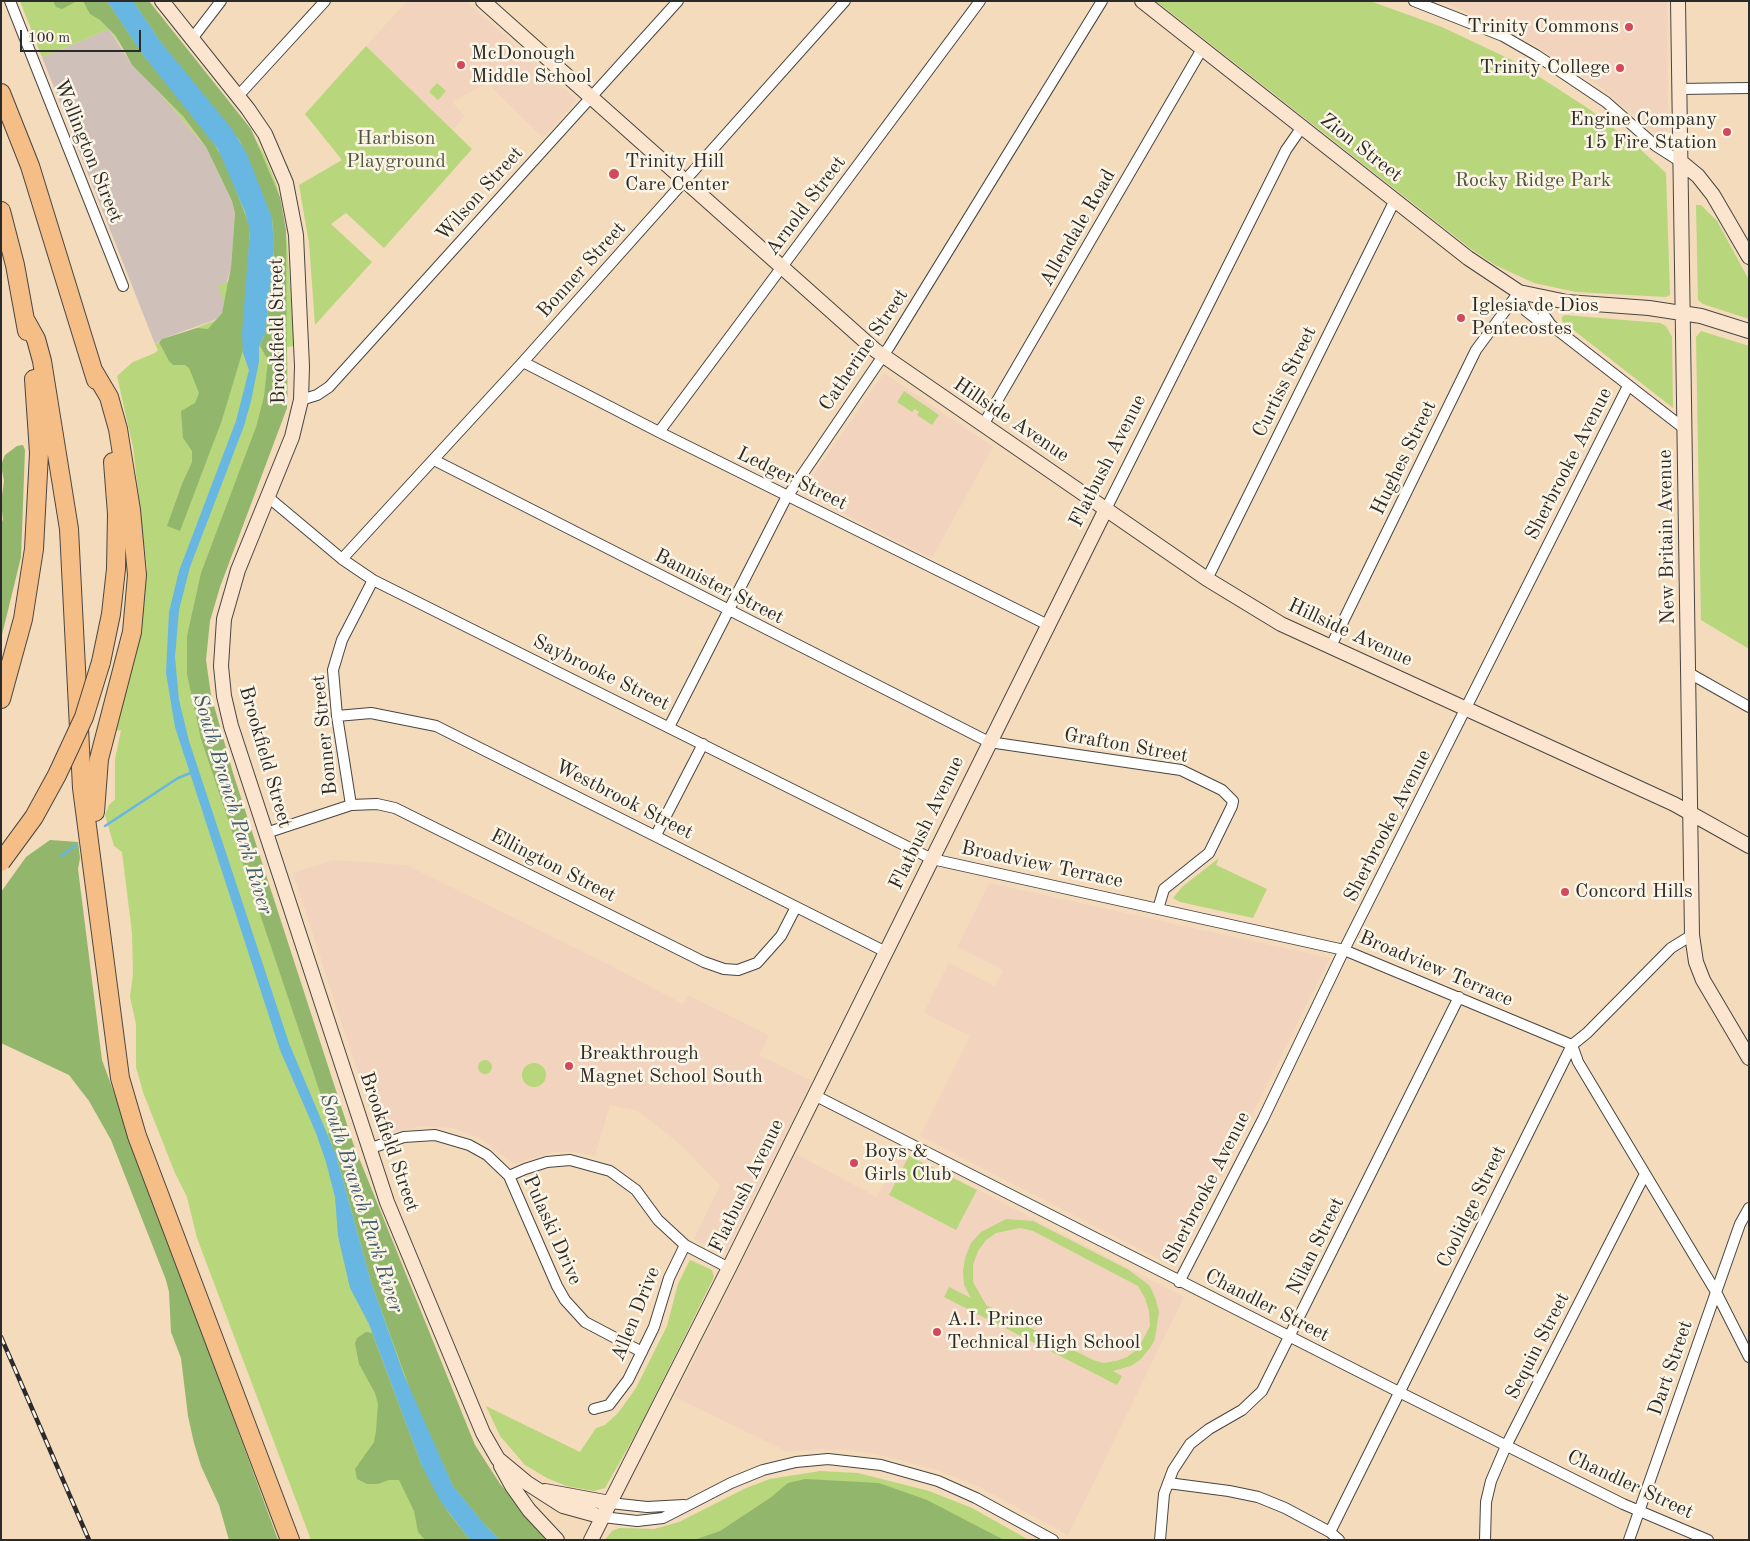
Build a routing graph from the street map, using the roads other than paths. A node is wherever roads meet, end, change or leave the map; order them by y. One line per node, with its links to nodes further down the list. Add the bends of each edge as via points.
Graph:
1 (10, 1): 27 (street, Wellington Street)
2 (162, 1): 13 (street, Brookfield Street)
3 (221, 1): 13 (street)
4 (325, 1): 18 (street)
5 (483, 1): 19 (street, Hillside Avenue)
6 (678, 1): 19 (street, Wilson Street)
7 (845, 1): 22 (street, Bonner Street)
8 (980, 1): 26 (street, Arnold Street)
9 (1102, 1): 33 (street, Catherine Street)
10 (1142, 1): 14 (street, Zion Street)
11 (1414, 1): 21 (street, via 1503,36 1536,55 1606,102 1656,146)
12 (1678, 1): 15 (street, New Britain Avenue)
13 (190, 40): 18 (street, Brookfield Street)
14 (1202, 49): 20 (street, Zion Street); 39 (street, Allendale Road)
15 (1679, 88): 16 (street); 21 (street, New Britain Avenue)
16 (1749, 88)
17 (1, 93): 37 (highway, via 30,166 91,365)
18 (238, 96): 38 (street, Brookfield Street, via 274,151 291,200 298,256)
19 (592, 97): 22 (street, Hillside Avenue); 38 (street, Wilson Street, via 329,387)
20 (1302, 127): 23 (street, Zion Street); 45 (street, Flatbush Avenue, via 1286,150)
21 (1681, 162): 25 (street, via 1713,194); 30 (street, New Britain Avenue)
22 (685, 180): 26 (street, Hillside Avenue); 34 (street, Bonner Street)
23 (1395, 200): 28 (street, Zion Street, via 1468,258); 47 (street, Curtiss Street)
24 (1, 211): 36 (highway, via 26,321 39,349)
25 (1749, 257)
26 (782, 268): 33 (street, Hillside Avenue); 41 (street, Arnold Street)
27 (123, 286)
28 (1519, 292): 29 (street, Zion Street); 31 (street, via 1526,312 1543,324); 51 (street, Hughes Street, via 1476,350)
29 (1543, 298): 30 (street, Zion Street); 31 (street, via 1544,314)
30 (1683, 313): 32 (street, Zion Street); 40 (street, New Britain Avenue)
31 (1551, 325): 35 (street)
32 (1749, 330)
33 (883, 356): 39 (street, Hillside Avenue); 43 (street, Catherine Street)
34 (523, 362): 41 (street, Ledger Street); 42 (street, Bonner Street)
35 (1628, 386): 40 (street); 55 (street, Sherbrooke Avenue)
36 (41, 392): 53 (highway, via 37,510 30,581); 98 (highway, via 54,432 72,561 83,796 118,1071 137,1136)
37 (105, 399): 66 (highway, bridge, via 115,478 117,532 114,596 101,662 87,708 62,768 34,817); 99 (highway, via 118,429 136,557 136,591 129,648 98,764 94,808 125,1062 142,1126)
38 (301, 400): 44 (street, Brookfield Street, via 292,437)
39 (983, 425): 45 (street, Hillside Avenue)
40 (1686, 430): 52 (street, New Britain Avenue)
41 (658, 432): 43 (street, Ledger Street)
42 (434, 460): 46 (street, Bonner Street); 49 (street, Bannister Street)
43 (787, 496): 49 (street, Catherine Street); 50 (street, Ledger Street)
44 (268, 497): 46 (street, Saybrooke Street); 62 (street, Brookfield Street, via 228,601 221,666 231,726)
45 (1106, 509): 47 (street, Hillside Avenue); 50 (street, Flatbush Avenue)
46 (342, 560): 48 (street, Saybrooke Street)
47 (1207, 579): 51 (street, Hillside Avenue, via 1281,624)
48 (373, 580): 56 (street, Bonner Street, via 336,656 333,688); 57 (street, Saybrooke Street)
49 (728, 611): 57 (street, Catherine Street); 58 (street, Bannister Street)
50 (1048, 625): 58 (street, Flatbush Avenue)
51 (1331, 646): 55 (street, Hillside Avenue)
52 (1689, 673): 54 (street); 61 (street, New Britain Avenue)
53 (1, 699)
54 (1749, 707)
55 (1466, 708): 61 (street, Hillside Avenue); 70 (street, Sherbrooke Avenue)
56 (337, 716): 60 (street, Bonner Street); 63 (street, Westbrook Street, via 371,713 436,726)
57 (670, 727): 59 (street, Saybrooke Street)
58 (989, 742): 65 (street, Flatbush Avenue); 68 (street, Grafton Street, via 1181,770 1228,794 1233,800 1231,811 1209,853 1164,889)
59 (703, 744): 63 (street); 65 (street, Saybrooke Street)
60 (351, 805): 62 (street, Ellington Street); 67 (street, Ellington Street, via 377,804 395,808 724,969 738,970 757,963 781,936)
61 (1690, 812): 64 (street, Hillside Avenue); 69 (street, New Britain Avenue)
62 (266, 833): 76 (street, Brookfield Street)
63 (656, 835): 67 (street, Westbrook Street)
64 (1749, 846)
65 (932, 859): 68 (street, Broadview Terrace); 71 (street, Flatbush Avenue)
66 (1, 862)
67 (796, 907): 71 (street, Westbrook Street)
68 (1158, 909): 70 (street, Broadview Terrace)
69 (1692, 935): 73 (street, Coolidge Street, via 1672,948); 74 (street, New Britain Avenue, via 1696,962 1703,980)
70 (1344, 950): 72 (street, Broadview Terrace); 82 (street, Sherbrooke Avenue, via 1263,1119)
71 (886, 952): 75 (street, Flatbush Avenue)
72 (1459, 997): 73 (street, Broadview Terrace); 84 (street, Nilan Street)
73 (1572, 1045): 77 (street, via 1578,1062); 87 (street, Coolidge Street)
74 (1749, 1058)
75 (814, 1095): 81 (street, Flatbush Avenue); 82 (street, Chandler Street)
76 (368, 1149): 78 (street, Pulaski Drive, via 404,1138 435,1135 469,1145 487,1155); 90 (street, Brookfield Street, via 470,1403)
77 (1646, 1174): 83 (street); 89 (street, Sequin Street)
78 (510, 1176): 80 (street, via 547,1162 570,1160 610,1171 636,1190 658,1220); 85 (street, Pulaski Drive, via 565,1300 585,1322)
79 (1749, 1208): 83 (street, Dart Street, via 1740,1224)
80 (685, 1245): 81 (street); 85 (street, Allen Drive, via 669,1278 654,1327)
81 (730, 1268): 93 (street, Flatbush Avenue)
82 (1179, 1282): 84 (street, Chandler Street)
83 (1716, 1292): 86 (street); 95 (street, Dart Street)
84 (1290, 1338): 87 (street, Chandler Street); 91 (street, Nilan Street, via 1262,1391 1242,1410 1190,1444 1172,1470)
85 (642, 1352): 88 (street, Allen Drive, via 614,1400 609,1405)
86 (1749, 1357)
87 (1399, 1392): 89 (street, Chandler Street); 97 (street, Coolidge Street)
88 (594, 1409)
89 (1506, 1446): 95 (street, Chandler Street); 105 (street, Sequin Street, via 1486,1502)
90 (498, 1459): 92 (street, Brookfield Street); 100 (street, via 520,1498)
91 (1168, 1482): 97 (street, via 1258,1498); 103 (street, Nilan Street)
92 (536, 1489): 93 (street, Brookfield Street); 96 (street, Brookfield Street, via 563,1506)
93 (610, 1503): 94 (street, Brookfield Street, via 647,1507); 96 (street, Flatbush Avenue)
94 (687, 1505): 96 (street, Brookfield Street, via 649,1520); 102 (street, Brookfield Street, via 748,1475 779,1465 845,1460 898,1469 944,1484)
95 (1640, 1512): 106 (street, Dart Street); 107 (street, Chandler Street)
96 (603, 1517): 101 (street, Flatbush Avenue)
97 (1330, 1532): 104 (street)
98 (290, 1540)
99 (299, 1540)
100 (557, 1540)
101 (591, 1540)
102 (1053, 1540)
103 (1160, 1540)
104 (1339, 1540)
105 (1485, 1540)
106 (1629, 1540)
107 (1708, 1540)

